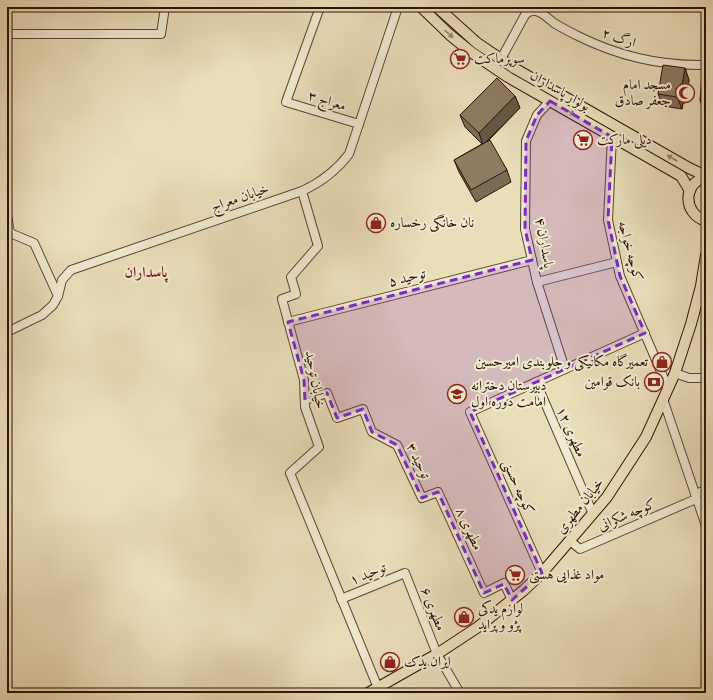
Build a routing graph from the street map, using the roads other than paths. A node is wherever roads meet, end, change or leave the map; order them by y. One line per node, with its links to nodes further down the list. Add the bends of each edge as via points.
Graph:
1 (165, 7): 6 (street, via 161,34)
2 (320, 7): 10 (street, معراج ۳, via 286,102)
3 (398, 7): 10 (street, خیابان معراج)
4 (421, 7): 9 (main road, بولوار پاسداران, one-way to 9, via 476,56)
5 (437, 7): 7 (main road, بولوار پاسداران, via 477,43)
6 (7, 34)
7 (502, 59): 8 (street, ارگ ۲, via 525,15 531,11 538,12 578,36 616,52 656,62); 12 (main road, بولوار پاسداران, one-way to 7)
8 (706, 65)
9 (550, 100): 11 (main road, بولوار پاسداران, one-way to 11); 18 (street, پاسداران ۴, via 537,116 526,141 525,229)
10 (359, 124): 13 (street, خیابان معراج, via 349,154 342,163 324,180)
11 (612, 136): 14 (main road, بولوار پاسداران, via 680,176); 19 (street, کوچه خواجه, via 608,220)
12 (706, 177): 14 (main road, via 695,183)
13 (302, 191): 21 (street, خیابان معراج, via 71,270 62,280); 22 (street, خیابان توحید, via 318,246 291,277 296,294 282,298)
14 (690, 191): 16 (main road, via 690,209)
15 (7, 214): 21 (street, via 10,233 34,243)
16 (706, 221)
17 (706, 255): 26 (main road, خیابان مطهری, via 701,286)
18 (532, 260): 20 (street, پاسداران ۴); 22 (street, توحید ۵)
19 (618, 262): 20 (street); 24 (street, کوچه خواجه, via 620,276)
20 (538, 282): 25 (street, پاسداران ۴)
21 (58, 296): 23 (street, خیابان معراج, via 42,315)
22 (288, 322): 31 (street, خیابان توحید, via 304,380)
23 (7, 332)
24 (645, 333): 25 (street); 29 (street, کوچه خواجه)
25 (565, 369): 28 (street)
26 (675, 373): 27 (street, via 689,378); 29 (main road, خیابان مطهری)
27 (706, 378)
28 (536, 382): 35 (street, مطهری ۱۲); 39 (street, کوچه حسنی, via 470,412)
29 (668, 388): 30 (main road, خیابان مطهری)
30 (663, 399): 33 (street); 35 (main road, خیابان مطهری, via 646,437)
31 (305, 400): 34 (street, توحید ۳, via 327,393 337,418 362,409 372,432 398,445); 40 (street, خیابان توحید, via 319,447 290,473)
32 (706, 490): 33 (street)
33 (696, 497): 36 (street); 37 (street, کوچه شکرانی, via 580,549)
34 (422, 498): 41 (street, مطهری ۸, via 438,492 484,593 504,584)
35 (593, 514): 37 (main road, خیابان مطهری)
36 (706, 526)
37 (570, 541): 39 (main road, خیابان مطهری)
38 (405, 573): 40 (street, توحید ۱); 42 (street, مطهری ۶)
39 (542, 573): 41 (main road, خیابان مطهری)
40 (341, 599): 43 (street, خیابان توحید)
41 (512, 600): 42 (main road, خیابان مطهری, via 478,627)
42 (437, 654): 43 (main road, خیابان مطهری); 45 (street, مطهری ۶)
43 (378, 688): 44 (main road, خیابان مطهری)
44 (368, 693)
45 (460, 693)

